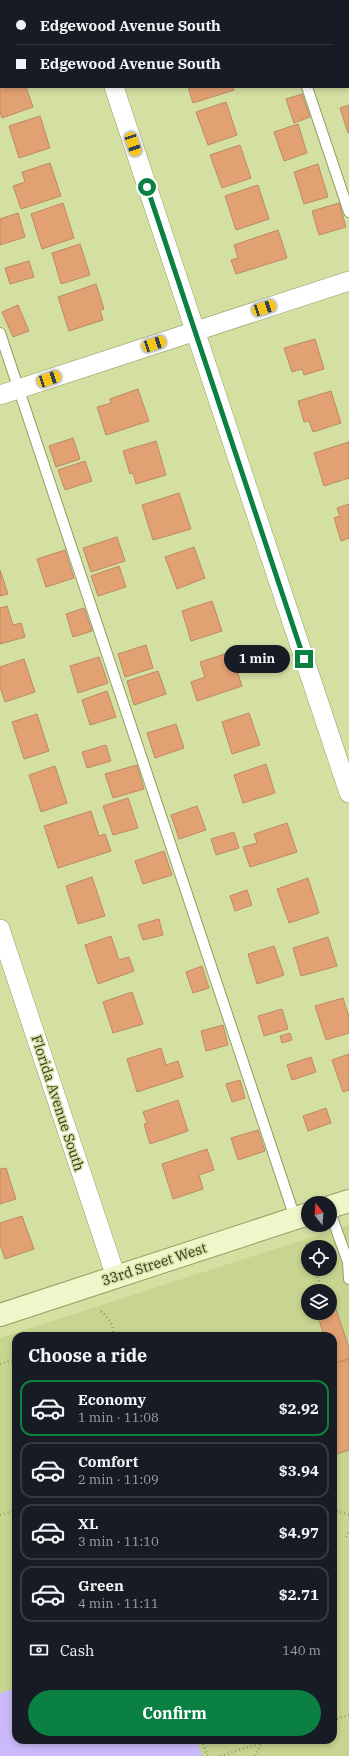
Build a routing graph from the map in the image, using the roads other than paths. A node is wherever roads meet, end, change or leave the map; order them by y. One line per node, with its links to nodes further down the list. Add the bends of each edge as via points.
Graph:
1 (114, 88): 5 (street)
2 (307, 88): 3 (lane)
3 (349, 212)
4 (349, 281): 5 (street)
5 (195, 330): 7 (street); 9 (street)
6 (0, 333): 7 (lane)
7 (19, 389): 8 (street); 13 (lane)
8 (0, 395)
9 (349, 793)
10 (0, 929): 15 (street, Florida Avenue South)
11 (349, 1201): 12 (street)
12 (337, 1205)
13 (301, 1216): 15 (street, 33rd Street West)
14 (337, 1231): 16 (lane, via 348,1262)
15 (116, 1277): 17 (street, 33rd Street West)
16 (349, 1279)
17 (0, 1315)

